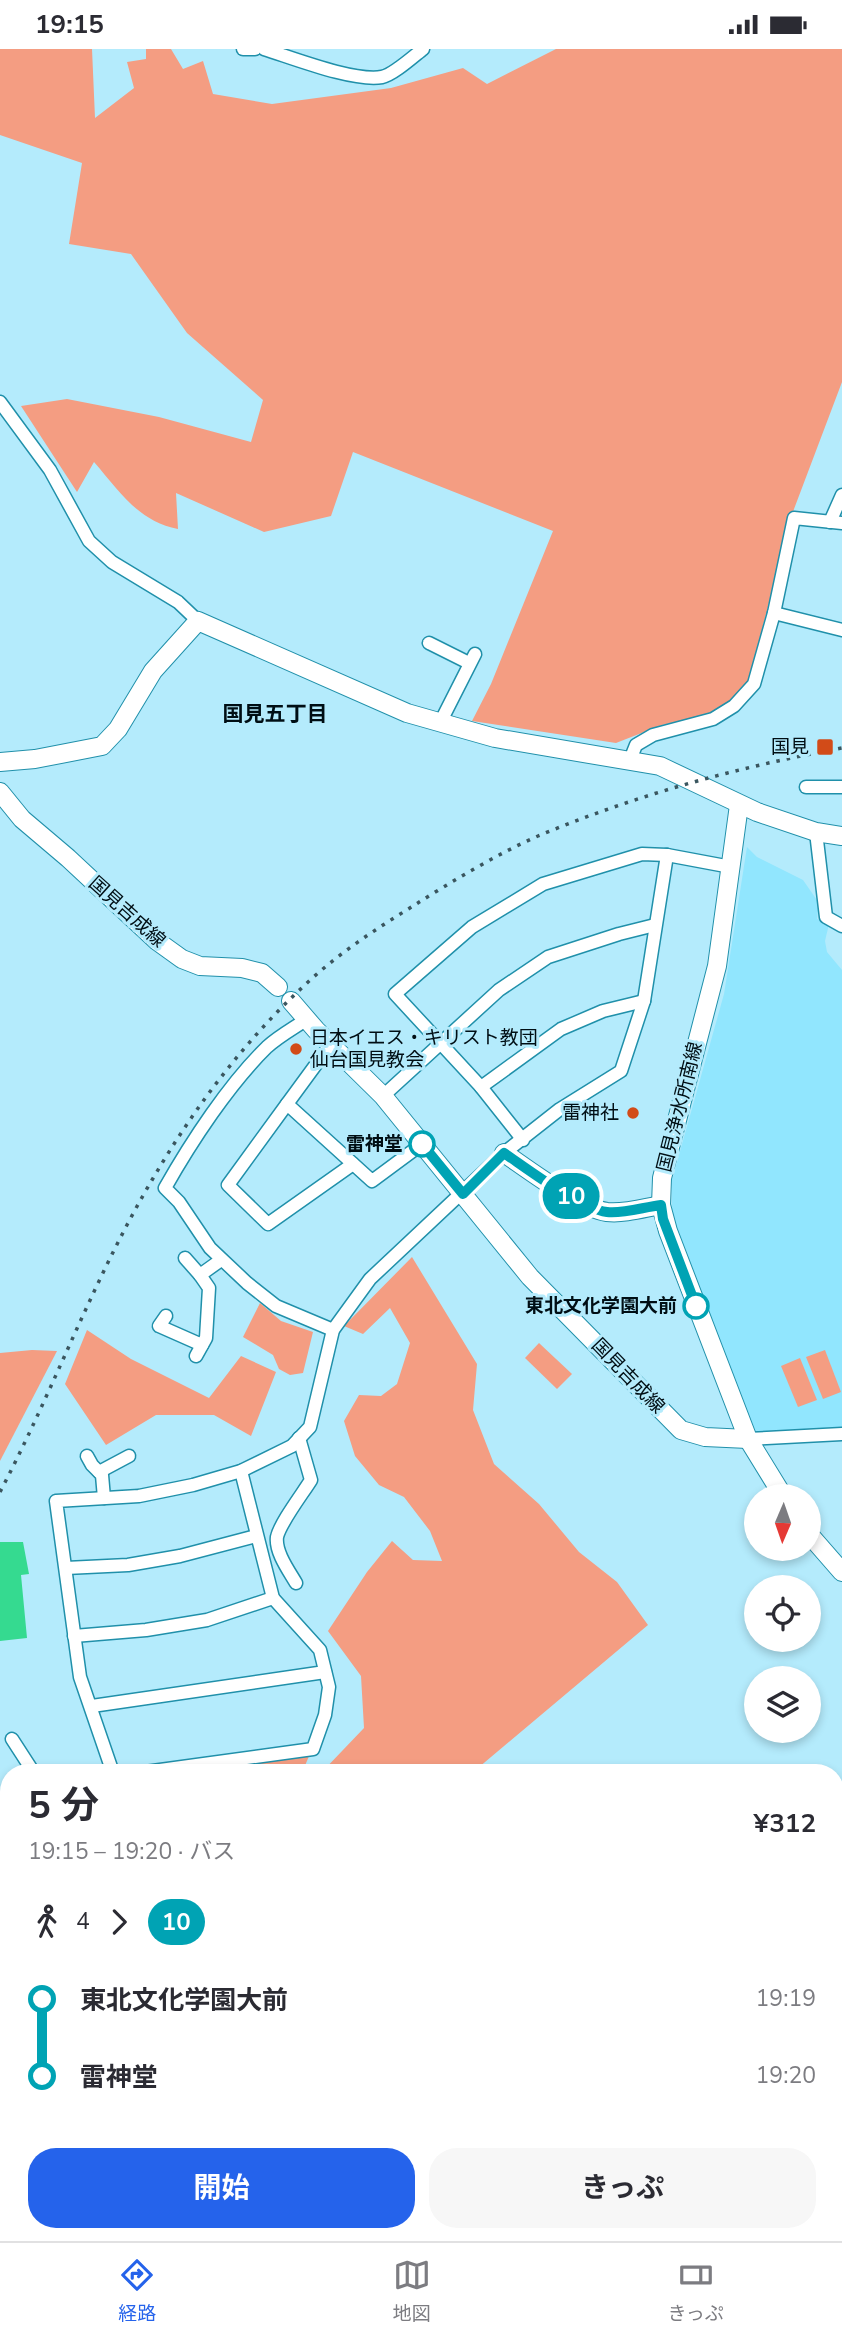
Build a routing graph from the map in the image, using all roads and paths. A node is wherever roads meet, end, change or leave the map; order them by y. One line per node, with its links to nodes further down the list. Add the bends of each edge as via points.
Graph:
1 (243, 49): 2 (street)
2 (255, 49)
3 (264, 49): 4 (street, via 366,77 385,77)
4 (423, 49)
5 (0, 402): 9 (street, via 50,470 89,541)
6 (842, 495): 7 (street)
7 (836, 522): 8 (street, via 794,518)
8 (774, 613): 10 (street); 13 (street, via 754,684 734,706 713,719 653,735 636,745)
9 (198, 621): 12 (street, via 407,713); 14 (street, via 153,671 118,729 102,746)
10 (842, 630)
11 (429, 643): 12 (street, via 472,659)
12 (440, 723): 13 (street, via 495,738)
13 (630, 760): 18 (street, via 660,766)
14 (0, 762)
15 (806, 787): 16 (street)
16 (842, 787)
17 (0, 792): 25 (street, 国見吉成線, via 22,819 182,959 200,966 262,973)
18 (738, 805): 19 (street); 22 (street, 国見浄水所南線)
19 (816, 832): 20 (street); 24 (street, via 826,917)
20 (842, 836)
21 (667, 855): 22 (street); 23 (street); 29 (street, via 642,854 543,884 472,927 395,994)
22 (731, 867): 39 (street, 国見浄水所南線, via 717,966 662,1178)
23 (655, 925): 27 (street); 29 (street, via 548,957 499,990)
24 (842, 926)
25 (278, 987)
26 (291, 1001): 28 (street, 国見吉成線)
27 (644, 1001): 31 (street, via 603,1011 561,1029); 34 (street, via 621,1070 560,1109)
28 (307, 1019): 30 (street, 国見吉成線); 41 (street, via 269,1045 249,1067 165,1188)
29 (440, 1043): 31 (street); 32 (street)
30 (331, 1044): 32 (street, 国見吉成線); 33 (street)
31 (481, 1087): 34 (street)
32 (383, 1096): 35 (street, 国見吉成線)
33 (287, 1104): 37 (street); 37 (street, via 229,1185 268,1224)
34 (523, 1140): 36 (street)
35 (422, 1144): 37 (street, via 372,1181); 38 (street, 国見吉成線)
36 (504, 1153): 38 (street); 39 (street, via 552,1187 598,1210)
37 (353, 1164)
38 (463, 1194): 44 (street, via 370,1279); 47 (street, 国見吉成線, via 530,1277 681,1430 705,1437)
39 (661, 1205): 47 (street, 国見浄水所南線)
40 (185, 1258): 42 (street)
41 (221, 1260): 42 (street); 44 (street, via 276,1306)
42 (200, 1275): 43 (street, via 209,1288 206,1338 199,1351)
43 (159, 1326)
44 (333, 1330): 46 (street, via 310,1427)
45 (842, 1434): 47 (street)
46 (299, 1438): 50 (street); 58 (street, via 311,1480 276,1539)
47 (748, 1439): 52 (street)
48 (129, 1456): 51 (street)
49 (87, 1457): 51 (street)
50 (241, 1471): 53 (street, via 153,1493); 54 (street)
51 (99, 1472): 53 (street)
52 (776, 1484)
53 (104, 1498): 56 (street, via 57,1501)
54 (256, 1536): 56 (street, via 128,1565); 59 (street)
55 (821, 1548): 57 (street)
56 (66, 1568): 60 (street)
57 (842, 1572)
58 (296, 1583)
59 (273, 1598): 60 (street, via 207,1620); 61 (street, via 320,1650)
60 (74, 1636): 62 (street, via 80,1677)
61 (326, 1672): 62 (street); 66 (street, via 325,1716 313,1749)
62 (92, 1706): 65 (street)
63 (11, 1740): 64 (street)
64 (27, 1764)
65 (110, 1764)
66 (204, 1764)

